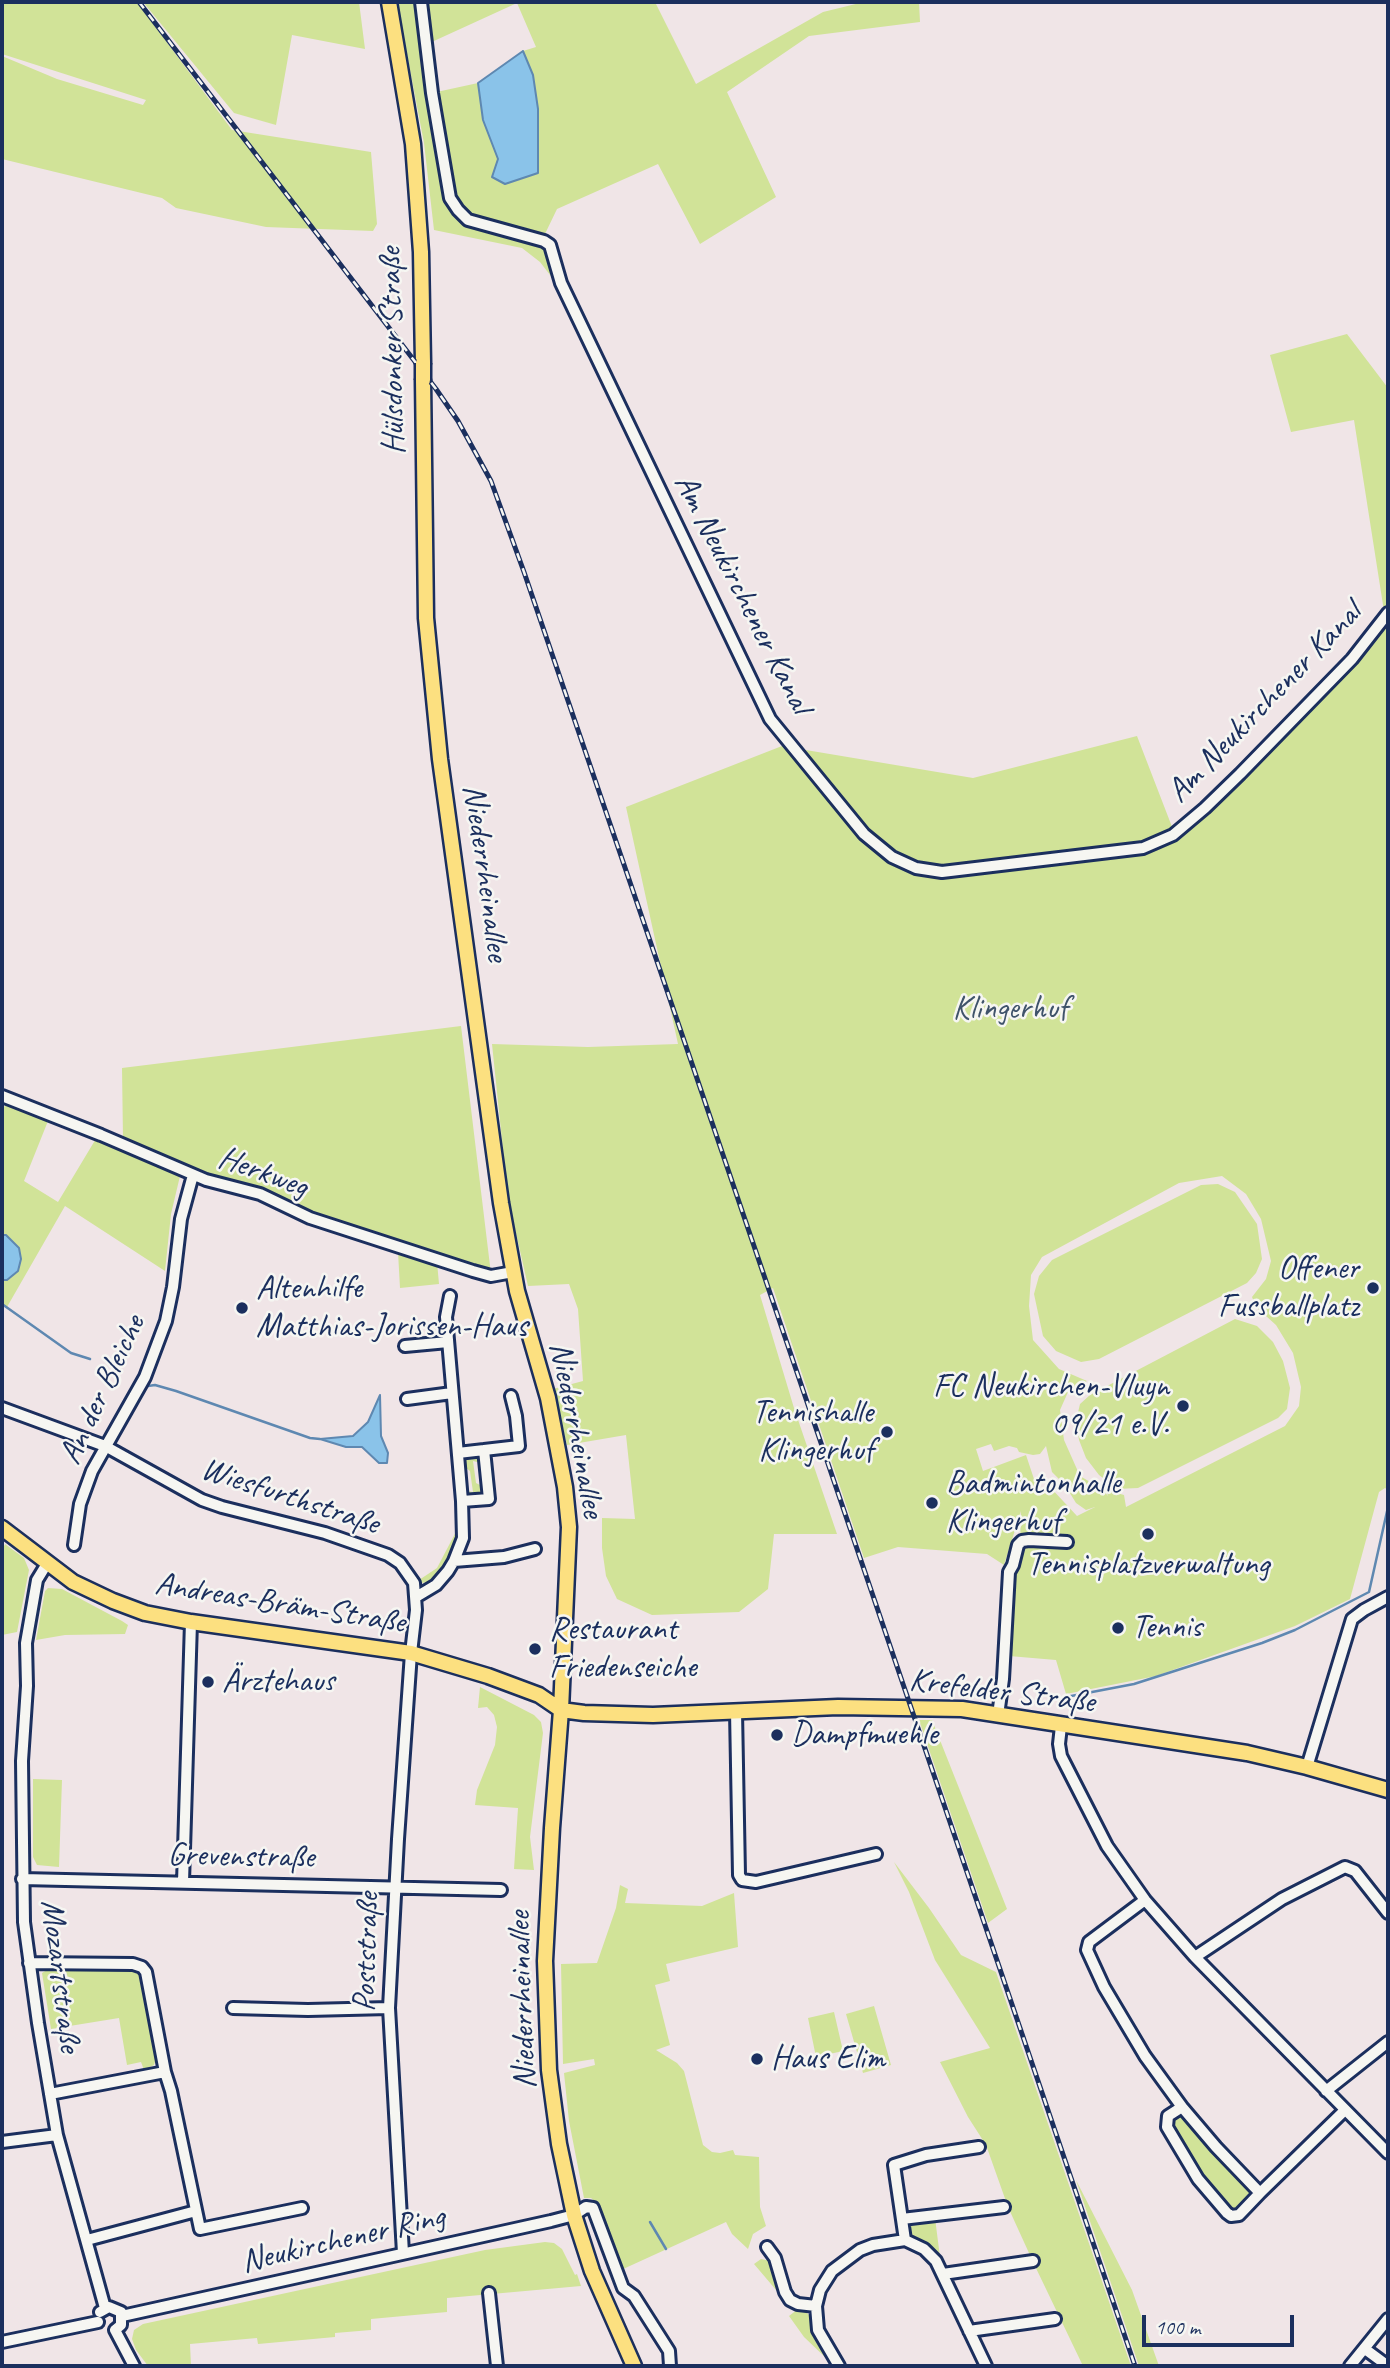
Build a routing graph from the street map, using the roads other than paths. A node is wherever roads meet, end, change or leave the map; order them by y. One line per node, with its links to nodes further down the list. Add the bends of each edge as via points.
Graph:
1 (389, 2): 4 (main road, Hülsdonker Straße, bridge, via 413,144 421,252 426,618)
2 (421, 2): 3 (street, Am Neukirchener Kanal, via 450,198 468,220 550,245 561,283 770,719 864,834 892,857 916,868 942,872 1143,848 1173,835 1223,791 1343,668)
3 (1388, 613)
4 (433, 702): 7 (main road, Niederrheinallee)
5 (2, 1096): 6 (street, Herkweg)
6 (193, 1175): 7 (street, Herkweg, via 260,1194 310,1218 473,1271 491,1276); 15 (street, An der Bleiche, via 181,1219 166,1321 145,1377)
7 (513, 1272): 29 (main road, Niederrheinallee, via 548,1398 565,1487 569,1527)
8 (450, 1296): 9 (street)
9 (448, 1342): 10 (street); 11 (street)
10 (405, 1346)
11 (452, 1394): 13 (street); 17 (street)
12 (511, 1396): 16 (street, via 519,1446)
13 (407, 1399)
14 (2, 1408): 15 (street, Wiesfurthstraße)
15 (105, 1446): 21 (street, An der Bleiche, via 80,1504); 25 (street, Wiesfurthstraße, via 202,1500 325,1532 388,1555 408,1573)
16 (484, 1450): 17 (street); 18 (street, via 489,1499)
17 (458, 1453): 18 (street)
18 (462, 1502): 23 (street, via 463,1538)
19 (2, 1528): 24 (main road, Andreas-Bräm-Straße)
20 (1067, 1542): 31 (street, via 1029,1540 1018,1545 1009,1572)
21 (74, 1545)
22 (535, 1549): 23 (street)
23 (454, 1561): 25 (street, via 436,1585)
24 (48, 1562): 27 (main road, Andreas-Bräm-Straße, via 73,1582 113,1601); 36 (street, Mozartstraße, via 37,1580 26,1643)
25 (416, 1597): 28 (street, Wiesfurthstraße)
26 (1388, 1597): 33 (street, via 1352,1619)
27 (191, 1622): 28 (main road, Andreas-Bräm-Straße); 37 (street)
28 (411, 1653): 29 (main road, Andreas-Bräm-Straße, via 513,1685); 38 (street, Poststraße)
29 (561, 1710): 30 (main road, Krefelder Straße, via 653,1715); 60 (main road, Niederrheinallee, via 549,1871 546,2014 559,2144)
30 (736, 1710): 31 (main road, Krefelder Straße, via 862,1706 962,1709); 35 (street, via 742,1881 756,1882)
31 (998, 1715): 32 (main road, Krefelder Straße)
32 (1061, 1726): 33 (main road, Krefelder Straße); 40 (street, via 1061,1756 1107,1846)
33 (1307, 1767): 34 (main road, Krefelder Straße)
34 (1388, 1790)
35 (876, 1853)
36 (22, 1879): 37 (street, Grevenstraße); 43 (street, Mozartstraße)
37 (183, 1882): 38 (street, Grevenstraße)
38 (396, 1886): 39 (street, Grevenstraße); 45 (street, Poststraße)
39 (501, 1890)
40 (1145, 1900): 42 (street); 50 (street, via 1089,1942 1087,1950 1145,2056)
41 (1388, 1913): 42 (street, via 1355,1871 1345,1867 1282,1899)
42 (1195, 1957): 48 (street)
43 (29, 1963): 47 (street, via 142,1967); 49 (street, Mozartstraße)
44 (233, 2008): 45 (street)
45 (389, 2008): 65 (street, Poststraße)
46 (1388, 2042): 48 (street)
47 (165, 2072): 49 (street); 59 (street)
48 (1326, 2091): 51 (street)
49 (50, 2094): 52 (street, Mozartstraße)
50 (1182, 2106): 56 (street); 56 (street, via 1168,2116 1167,2127 1198,2179 1227,2213 1239,2215)
51 (1345, 2110): 55 (street); 56 (street)
52 (57, 2135): 53 (street); 62 (street, Mozartstraße)
53 (2, 2142)
54 (979, 2147): 61 (street, via 894,2165)
55 (1388, 2153)
56 (1260, 2193)
57 (1004, 2207): 61 (street)
58 (302, 2208): 59 (street, via 200,2229)
59 (196, 2211): 62 (street)
60 (574, 2215): 65 (street, Neukirchener Ring); 81 (main road, Niederrheinallee, via 596,2280); 82 (street, via 593,2208 623,2288 634,2296 669,2351)
61 (902, 2219): 63 (street)
62 (87, 2240): 70 (street, Mozartstraße)
63 (905, 2240): 67 (street, via 924,2249); 69 (street, via 873,2245 846,2259 820,2290)
64 (768, 2247): 69 (street, via 790,2300)
65 (403, 2253): 71 (street, Neukirchener Ring)
66 (1033, 2262): 67 (street)
67 (943, 2274): 76 (street)
68 (489, 2293): 80 (street)
69 (816, 2306): 83 (street, via 818,2330)
70 (105, 2308): 71 (street, via 114,2307); 74 (street)
71 (122, 2316): 75 (street)
72 (1055, 2319): 76 (street)
73 (1388, 2319): 78 (street)
74 (98, 2322): 75 (street, via 103,2329); 77 (street)
75 (115, 2330): 79 (street)
76 (969, 2331): 84 (street)
77 (2, 2342)
78 (1365, 2349): 85 (street); 86 (street)
79 (134, 2366)
80 (497, 2366)
81 (634, 2366)
82 (670, 2366)
83 (839, 2366)
84 (986, 2366)
85 (1350, 2366)
86 (1388, 2366)

